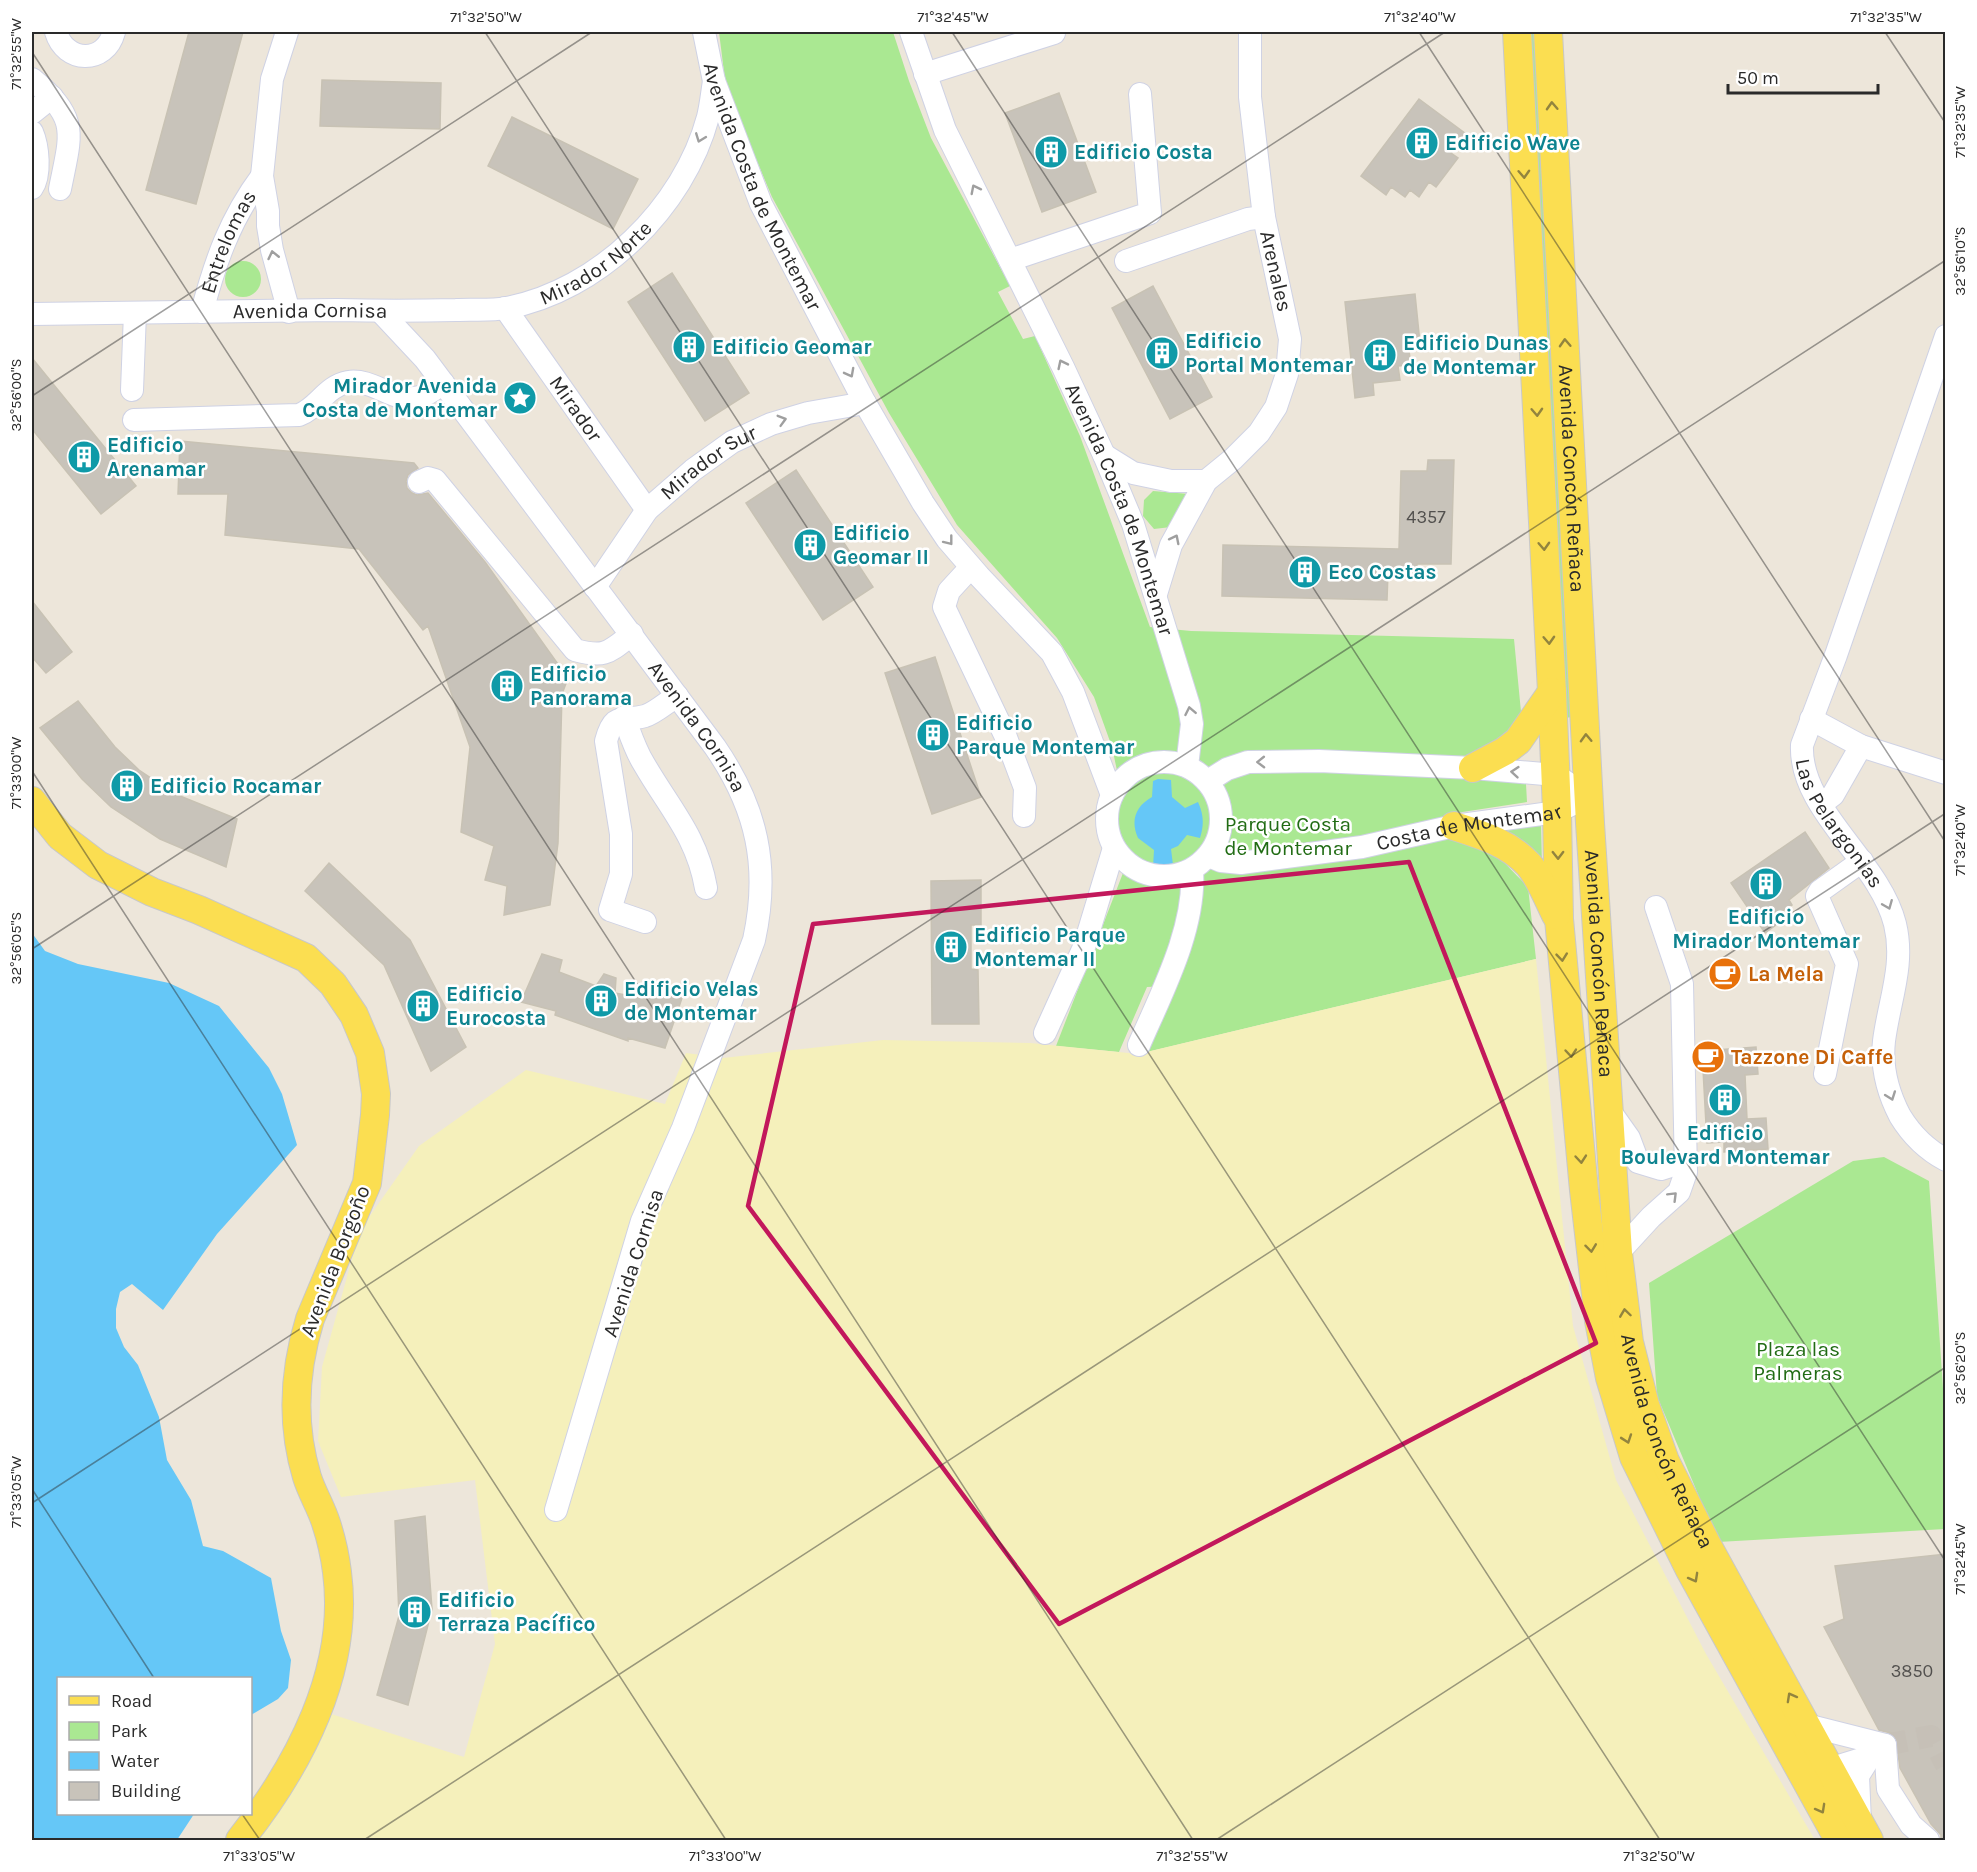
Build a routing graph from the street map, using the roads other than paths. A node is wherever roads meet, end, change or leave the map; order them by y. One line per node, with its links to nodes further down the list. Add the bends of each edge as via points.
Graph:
1 (56, 32): 2 (street, via 63,47 88,56 104,49)
2 (114, 32)
3 (287, 32): 17 (street, Entrelomas, via 272,79)
4 (704, 32): 12 (street, Avenida Costa de Montemar)
5 (911, 32): 10 (street, Avenida Costa de Montemar)
6 (1053, 32): 10 (street)
7 (1250, 32): 20 (street, Arenales, via 1250,97)
8 (1518, 32): 42 (main road, Avenida Concón Reñaca, one-way to 42)
9 (1548, 32): 53 (main road, Avenida Concón Reñaca, one-way to 9)
10 (925, 74): 21 (street, Avenida Costa de Montemar, one-way to 10, via 945,130)
11 (32, 79): 14 (street)
12 (714, 81): 23 (street, Mirador Norte, one-way to 23, via 708,116 689,165 644,229 581,278 531,301); 32 (street, Avenida Costa de Montemar, one-way to 32, via 761,204)
13 (1140, 94): 21 (street, via 1150,213)
14 (52, 97): 15 (street); 19 (street, via 66,116 70,132)
15 (32, 113)
16 (32, 132): 18 (street, via 36,143 36,180)
17 (262, 176): 24 (street, Entrelomas, via 228,232); 25 (street, Entrelomas, one-way to 17, via 272,250)
18 (32, 189)
19 (60, 189)
20 (1264, 217): 22 (street); 35 (street, Arenales, via 1288,327 1287,374 1276,407 1259,433)
21 (1010, 260): 34 (street, Avenida Costa de Montemar, one-way to 21)
22 (1126, 261)
23 (505, 308): 26 (street, Mirador Norte); 37 (street, Mirador)
24 (202, 312): 25 (street, Avenida Cornisa); 27 (street, Avenida Cornisa)
25 (289, 312): 26 (street, Avenida Cornisa)
26 (381, 312): 30 (street, Avenida Cornisa)
27 (135, 313): 28 (street, Avenida Cornisa); 31 (street)
28 (32, 314)
29 (1946, 336): 45 (street, Las Pelargonias)
30 (443, 383): 33 (street, via 422,397 413,398 394,396 359,382 342,384 299,415); 39 (street, Avenida Cornisa)
31 (132, 390)
32 (865, 403): 37 (street, Mirador Sur, one-way to 32, via 732,442 808,413); 38 (street, Avenida Costa de Montemar, one-way to 38, via 923,503)
33 (134, 420)
34 (1104, 455): 35 (street, via 1133,473 1171,481); 40 (street, Avenida Costa de Montemar)
35 (1206, 481): 40 (street, Arenales, one-way to 35, via 1171,545)
36 (419, 482): 41 (street, via 431,477 435,480 575,650 595,655 612,651)
37 (647, 510): 39 (street, Mirador Sur)
38 (971, 567): 52 (street, Avenida Costa de Montemar, via 1052,653 1072,692); 57 (street, via 948,591 944,607 1005,735 1025,788)
39 (596, 587): 41 (street, Avenida Cornisa)
40 (1156, 594): 47 (street, Avenida Costa de Montemar, one-way to 40, via 1190,706)
41 (632, 634): 43 (street, Avenida Cornisa)
42 (1552, 692): 48 (main road, via 1518,741); 50 (main road, Avenida Concón Reñaca)
43 (677, 696): 44 (street, via 646,716); 76 (street, Avenida Cornisa, via 729,768 751,815 761,865 759,916 754,940 683,1128 642,1221)
44 (624, 717): 62 (street, via 642,762 690,836 703,868); 65 (street, via 610,727 606,741 621,834 621,874 609,910)
45 (1811, 718): 46 (street); 55 (street, Las Pelargonias, via 1801,757 1806,779)
46 (1861, 746): 49 (street); 55 (street, via 1833,795)
47 (1187, 766): 51 (street); 52 (street, via 1161,762 1135,769)
48 (1473, 768): 50 (street, Costa de Montemar, one-way to 48); 51 (street, Costa de Montemar, one-way to 51, via 1248,762)
49 (1946, 773)
50 (1556, 775): 53 (street, Costa de Montemar); 56 (main road, Avenida Concón Reñaca)
51 (1208, 781): 61 (street, via 1217,795 1222,826 1217,842)
52 (1112, 795): 59 (street, via 1107,831)
53 (1588, 797): 56 (street, Costa de Montemar); 69 (main road, Avenida Concón Reñaca)
54 (32, 801): 82 (main road, Avenida Borgoño, via 60,836 98,865 306,958 333,984 354,1015 374,1074 375,1115 367,1183 310,1319 297,1380 301,1454 326,1522 337,1572 339,1612 335,1641 322,1697 300,1751 273,1797)
55 (1821, 804): 60 (street, Las Pelargonias)
56 (1557, 812): 58 (street, Costa de Montemar); 64 (main road, Avenida Concón Reñaca, one-way to 64)
57 (1024, 816)
58 (1454, 826): 61 (street, Costa de Montemar, via 1362,847 1241,863); 64 (main road, via 1490,837 1530,866)
59 (1114, 848): 61 (street, via 1140,872 1157,876 1175,876); 66 (street, via 1084,947)
60 (1862, 861): 68 (street, via 1817,896 1847,964); 70 (street, Las Pelargonias, one-way to 70, via 1890,906 1899,945 1899,965 1884,1041 1888,1089 1915,1136)
61 (1200, 863): 67 (street, via 1171,969)
62 (706, 888)
63 (1656, 907): 71 (street, via 1682,984)
64 (1559, 919): 72 (main road, Avenida Concón Reñaca, one-way to 72)
65 (645, 922)
66 (1045, 1033)
67 (1140, 1045)
68 (1825, 1074)
69 (1607, 1107): 71 (street, via 1629,1138 1638,1162 1661,1169); 74 (main road, Avenida Concón Reñaca)
70 (1946, 1160)
71 (1686, 1161): 73 (street, one-way to 71, via 1679,1192)
72 (1584, 1190): 74 (street, via 1603,1218); 77 (main road, Avenida Concón Reñaca, one-way to 77, via 1599,1321 1620,1418 1634,1457 1685,1561)
73 (1651, 1216): 74 (street); 75 (street)
74 (1616, 1221): 75 (main road, Avenida Concón Reñaca)
75 (1618, 1253): 78 (main road, Avenida Concón Reñaca, one-way to 75, via 1665,1461 1629,1342)
76 (556, 1510)
77 (1763, 1703): 80 (street, via 1809,1764); 81 (main road, Avenida Concón Reñaca, one-way to 81)
78 (1806, 1725): 79 (street); 80 (main road, Avenida Concón Reñaca)
79 (1876, 1751): 80 (street); 81 (street, via 1858,1776); 83 (street, via 1888,1789 1911,1825)
80 (1830, 1769): 81 (main road, Avenida Concón Reñaca)
81 (1856, 1835)
82 (240, 1840)
83 (1928, 1840)

